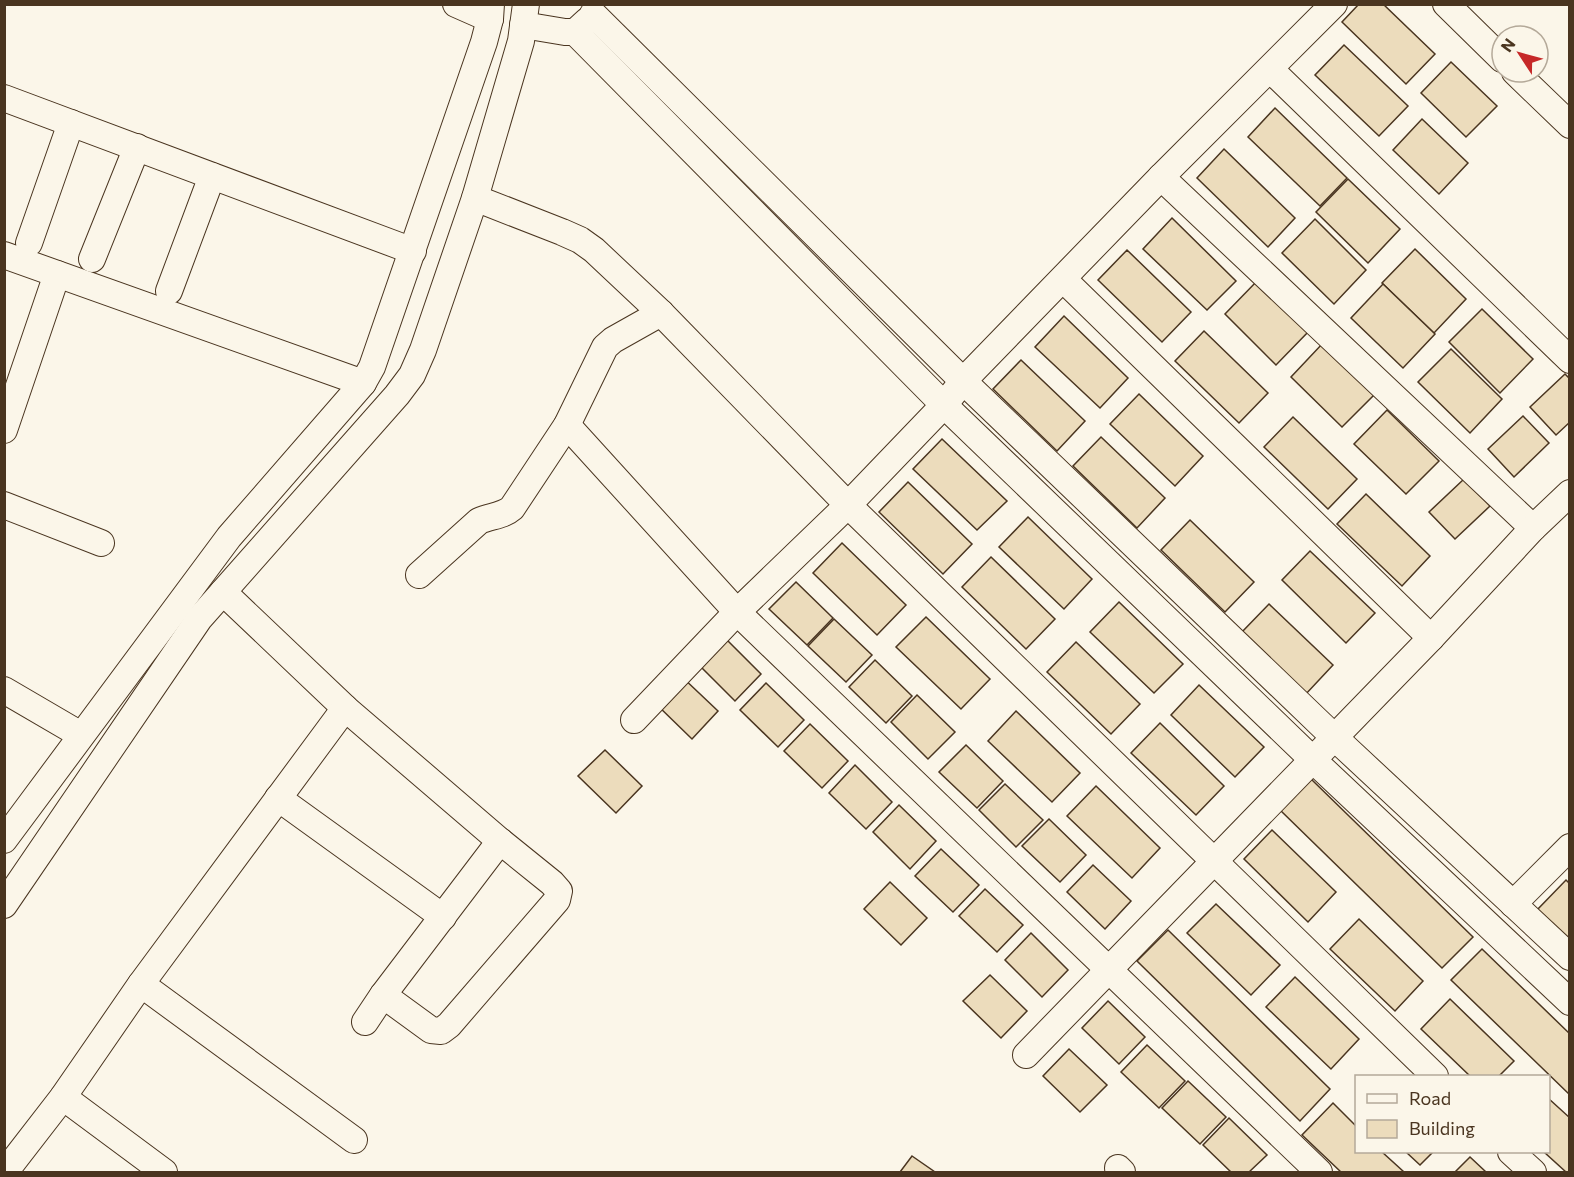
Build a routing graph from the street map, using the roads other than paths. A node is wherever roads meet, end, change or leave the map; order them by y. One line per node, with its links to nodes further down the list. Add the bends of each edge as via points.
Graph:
1 (456, 4): 5 (street)
2 (1334, 4): 9 (street)
3 (1446, 4): 8 (street)
4 (598, 9): 7 (street); 27 (street)
5 (491, 12): 19 (street)
6 (525, 15): 7 (street); 17 (street)
7 (575, 32): 29 (street)
8 (1490, 47)
9 (1270, 69): 16 (street); 26 (street)
10 (1527, 84): 13 (street)
11 (4, 98): 12 (street)
12 (71, 123): 14 (street); 18 (street)
13 (1569, 125)
14 (137, 147): 15 (street); 21 (street)
15 (212, 176): 19 (street); 24 (street)
16 (1161, 177): 23 (street); 36 (street)
17 (475, 198): 25 (street, via 580,240); 37 (street, via 412,375)
18 (29, 243)
19 (412, 251): 28 (street)
20 (4, 255): 22 (street)
21 (92, 259)
22 (57, 274): 28 (street); 31 (street)
23 (1063, 279): 27 (street); 42 (street)
24 (169, 291)
25 (661, 312): 30 (street, via 605,347); 34 (street)
26 (1569, 360)
27 (963, 381): 29 (street); 47 (street)
28 (363, 383): 35 (street)
29 (944, 405): 34 (street); 48 (street)
30 (567, 425): 39 (street, via 512,508 479,521); 41 (street)
31 (4, 430)
32 (1569, 493): 36 (street)
33 (4, 505): 38 (street)
34 (848, 505): 41 (street); 53 (street)
35 (249, 512): 37 (street); 46 (street)
36 (1533, 528): 42 (street)
37 (276, 532): 40 (street)
38 (101, 543)
39 (420, 575)
40 (223, 592): 44 (street); 55 (street, via 184,640)
41 (737, 612): 45 (street); 58 (street)
42 (1431, 638): 47 (street)
43 (4, 690): 46 (street)
44 (345, 708): 49 (street); 51 (street)
45 (634, 720)
46 (81, 735): 50 (street)
47 (1334, 737): 48 (street); 54 (street)
48 (1313, 759): 53 (street); 61 (street)
49 (278, 798): 56 (street); 59 (street)
50 (4, 840)
51 (500, 841): 56 (street); 60 (street, via 552,883 559,891 557,900 441,1031 431,1030)
52 (1569, 847): 54 (street)
53 (1214, 860): 58 (street); 64 (street)
54 (1513, 904): 57 (street)
55 (4, 905)
56 (443, 917): 60 (street)
57 (1569, 957)
58 (1109, 970): 63 (street); 70 (street)
59 (141, 984): 65 (street); 66 (street)
60 (383, 995): 62 (street)
61 (1569, 1002)
62 (364, 1022)
63 (1026, 1055)
64 (1433, 1075)
65 (63, 1097): 68 (street); 69 (street)
66 (354, 1140)
67 (1512, 1153): 71 (street)
68 (5, 1173)
69 (164, 1173)
70 (1318, 1173)
71 (1533, 1173)

